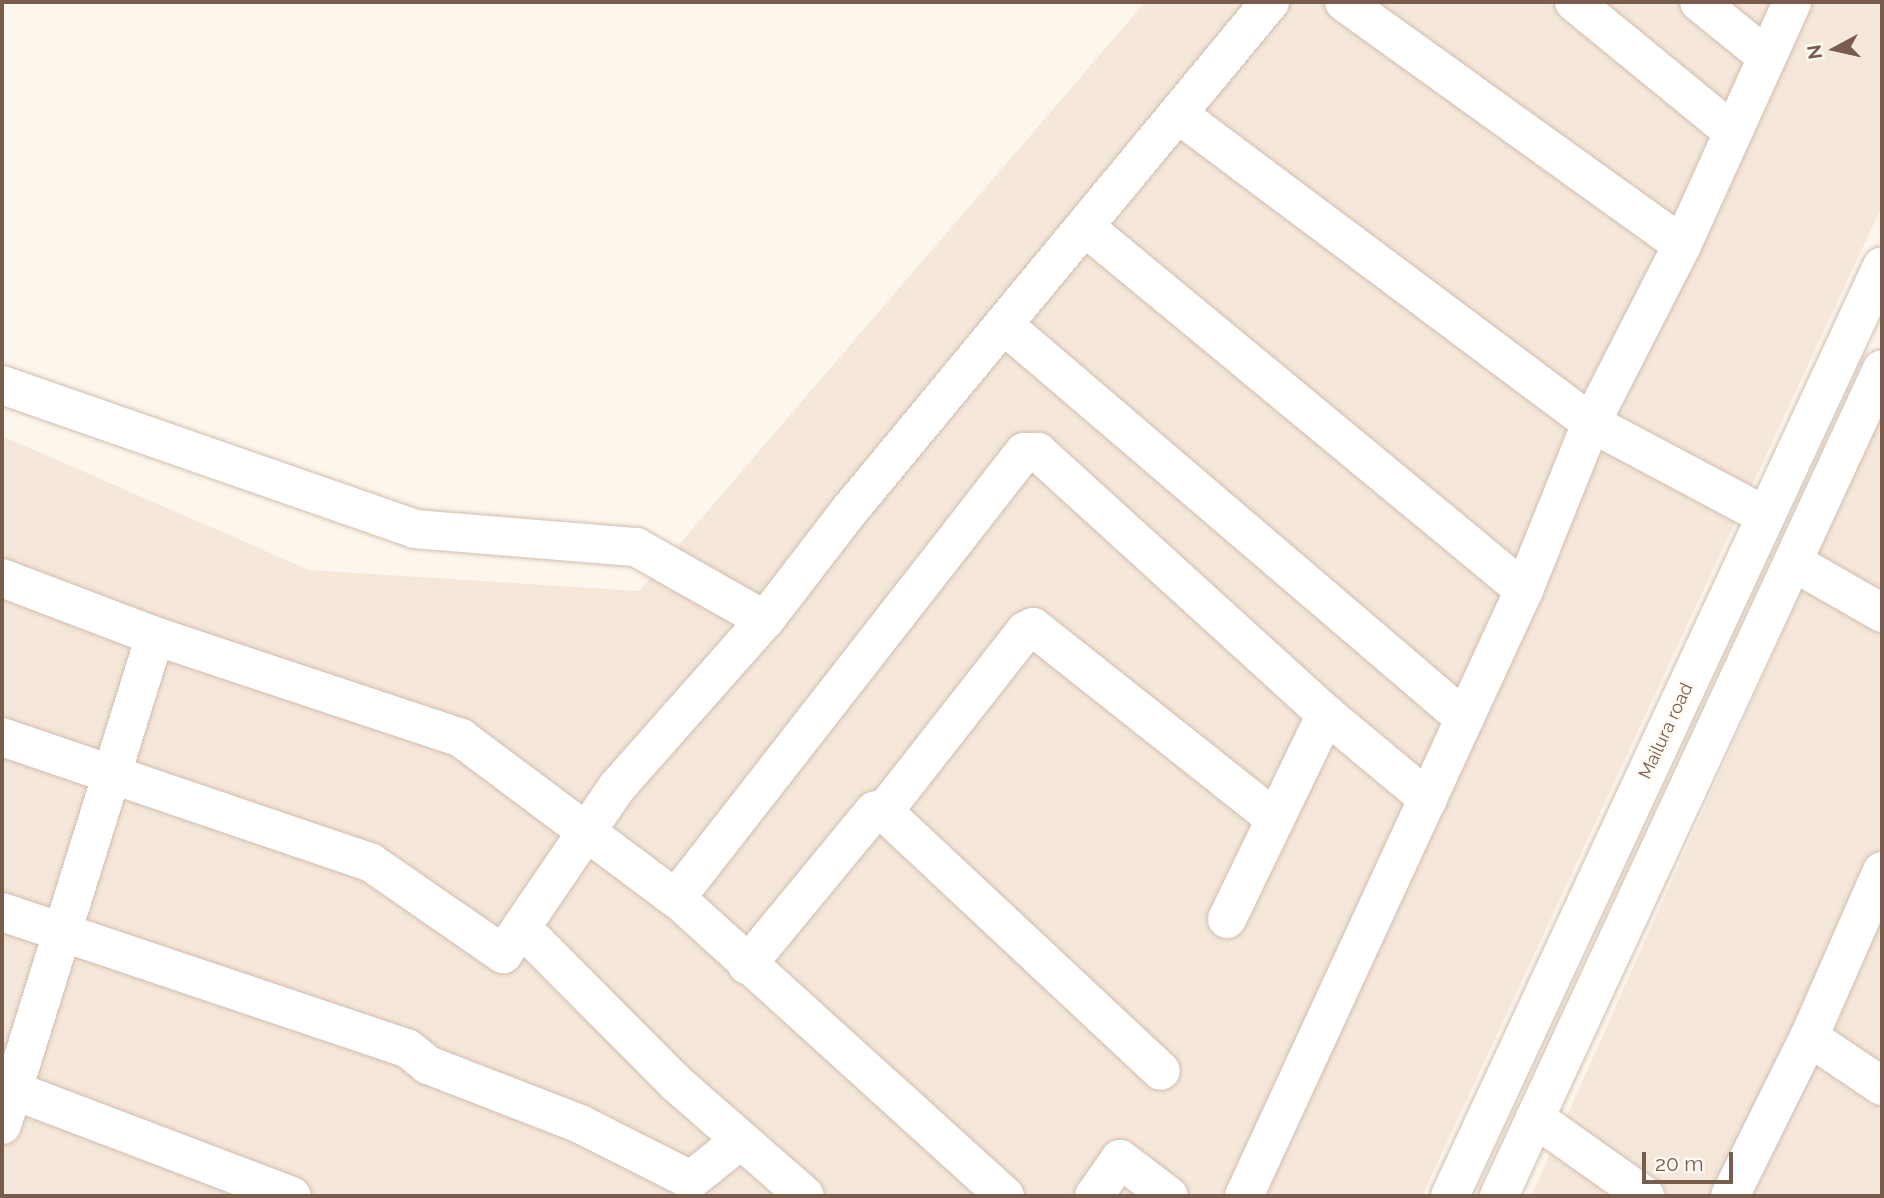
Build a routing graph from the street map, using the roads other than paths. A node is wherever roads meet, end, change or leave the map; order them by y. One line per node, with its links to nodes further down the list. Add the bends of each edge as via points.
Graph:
1 (1270, 2): 7 (street)
2 (1343, 2): 10 (street)
3 (1574, 2): 8 (street)
4 (1699, 2): 6 (street)
5 (1792, 2): 6 (street)
6 (1767, 57): 8 (street)
7 (1178, 114): 9 (street); 15 (street)
8 (1733, 132): 10 (street)
9 (1085, 227): 12 (street); 19 (street)
10 (1682, 245): 15 (street)
11 (1882, 266): 16 (street, Mailura road)
12 (1004, 325): 21 (street); 24 (street)
13 (1882, 369): 17 (street)
14 (2, 385): 21 (street, via 415,529 645,550)
15 (1591, 423): 16 (street); 19 (street)
16 (1766, 516): 50 (street, Mailura road)
17 (1793, 562): 20 (street); 42 (street)
18 (2, 578): 22 (street)
19 (1524, 590): 24 (street)
20 (1882, 613)
21 (765, 620): 30 (street, via 617,787)
22 (155, 636): 26 (street); 30 (street, via 461,738)
23 (1326, 713): 27 (street); 29 (street); 32 (street, via 1038,452 1028,450)
24 (1465, 719): 27 (street)
25 (2, 737): 26 (street)
26 (113, 772): 35 (street, via 370,862 503,954); 36 (street)
27 (1428, 799): 49 (street)
28 (884, 811): 29 (street, via 1025,631 1033,627); 37 (street, via 874,811); 39 (street)
29 (1275, 819): 34 (street)
30 (587, 828): 32 (street); 35 (street)
31 (1882, 871): 38 (street)
32 (676, 899): 37 (street)
33 (2, 912): 36 (street)
34 (1227, 919)
35 (523, 929): 43 (street, via 676,1083)
36 (62, 934): 41 (street); 43 (street, via 407,1048 428,1065 580,1124 691,1180)
37 (747, 965): 46 (street)
38 (1809, 1037): 40 (street); 53 (street)
39 (1161, 1071)
40 (1882, 1086)
41 (5, 1100): 44 (street)
42 (1535, 1118): 51 (street); 52 (street)
43 (741, 1140): 45 (street)
44 (292, 1196)
45 (805, 1196)
46 (1005, 1196)
47 (1094, 1196): 48 (street, via 1120,1159)
48 (1170, 1196)
49 (1244, 1196)
50 (1450, 1196)
51 (1499, 1196)
52 (1645, 1196)
53 (1730, 1196)

